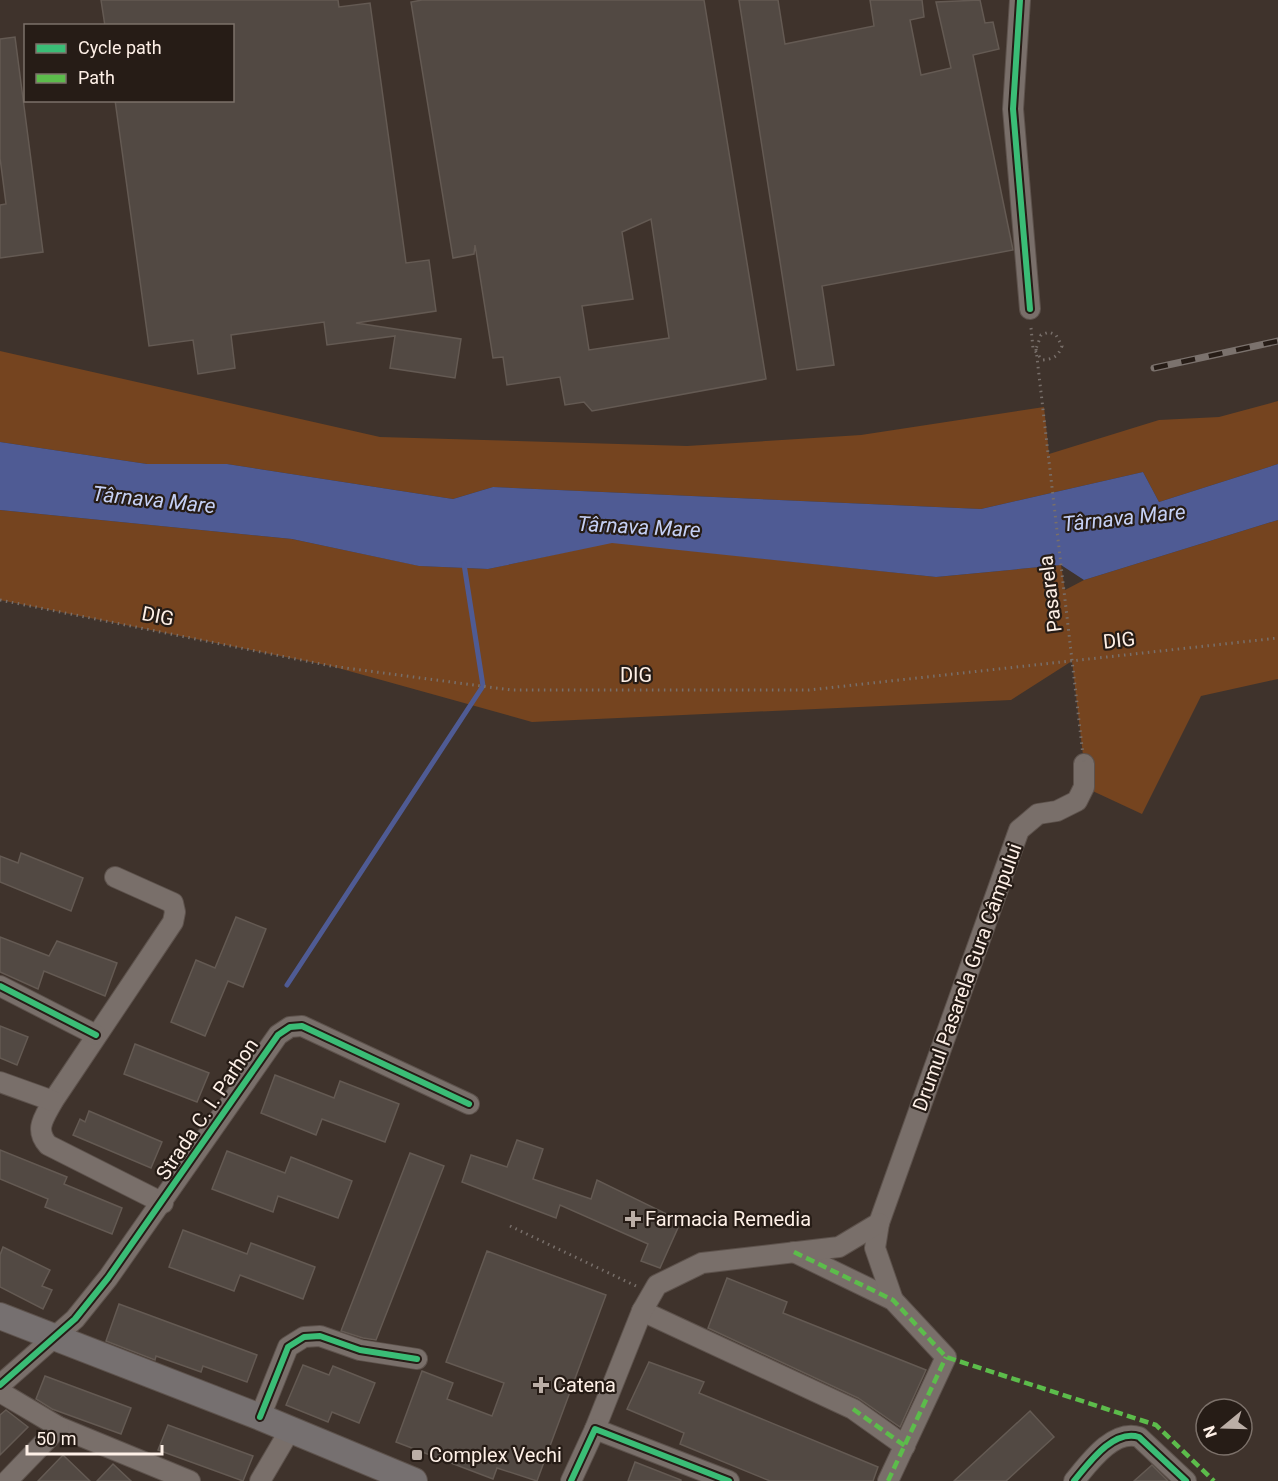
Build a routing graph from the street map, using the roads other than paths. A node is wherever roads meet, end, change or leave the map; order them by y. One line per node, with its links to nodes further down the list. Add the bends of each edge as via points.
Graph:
1 (1020, 0): 2 (street, via 1013,109)
2 (1030, 309)
3 (1084, 764): 11 (street, Drumul Pasarela Gura Câmpului, via 1084,786 1077,801 1057,811 1038,814 1019,830)
4 (115, 877): 6 (street, via 173,903 176,912)
5 (0, 986): 6 (street)
6 (96, 1035): 8 (street)
7 (0, 1082): 8 (street)
8 (53, 1101): 10 (street, via 40,1126 41,1137 48,1145)
9 (469, 1104): 10 (street, Strada C. I. Parhon, via 302,1026 290,1027 278,1035)
10 (163, 1203): 16 (street, Strada C. I. Parhon, via 108,1278)
11 (879, 1223): 12 (street, via 839,1248); 13 (street, via 875,1248)
12 (794, 1252): 13 (street); 14 (street, via 702,1263 657,1285)
13 (893, 1300): 24 (street, via 946,1357)
14 (642, 1311): 22 (street); 24 (street, via 853,1409)
15 (0, 1316): 16 (main road)
16 (54, 1339): 18 (street, Strada C. I. Parhon); 20 (main road)
17 (417, 1359): 20 (street, via 360,1350 320,1336 304,1337 288,1347)
18 (0, 1386)
19 (0, 1392): 21 (street)
20 (260, 1417): 23 (main road)
21 (59, 1427): 25 (street); 26 (street)
22 (595, 1429): 29 (street); 30 (street)
23 (290, 1430): 27 (street); 28 (main road)
24 (905, 1446): 31 (street)
25 (7, 1481)
26 (190, 1481)
27 (260, 1481)
28 (414, 1481)
29 (572, 1481)
30 (729, 1481)
31 (888, 1481)
32 (1074, 1481): 33 (street, via 1095,1456 1117,1439 1131,1435 1139,1437)
33 (1186, 1481)

